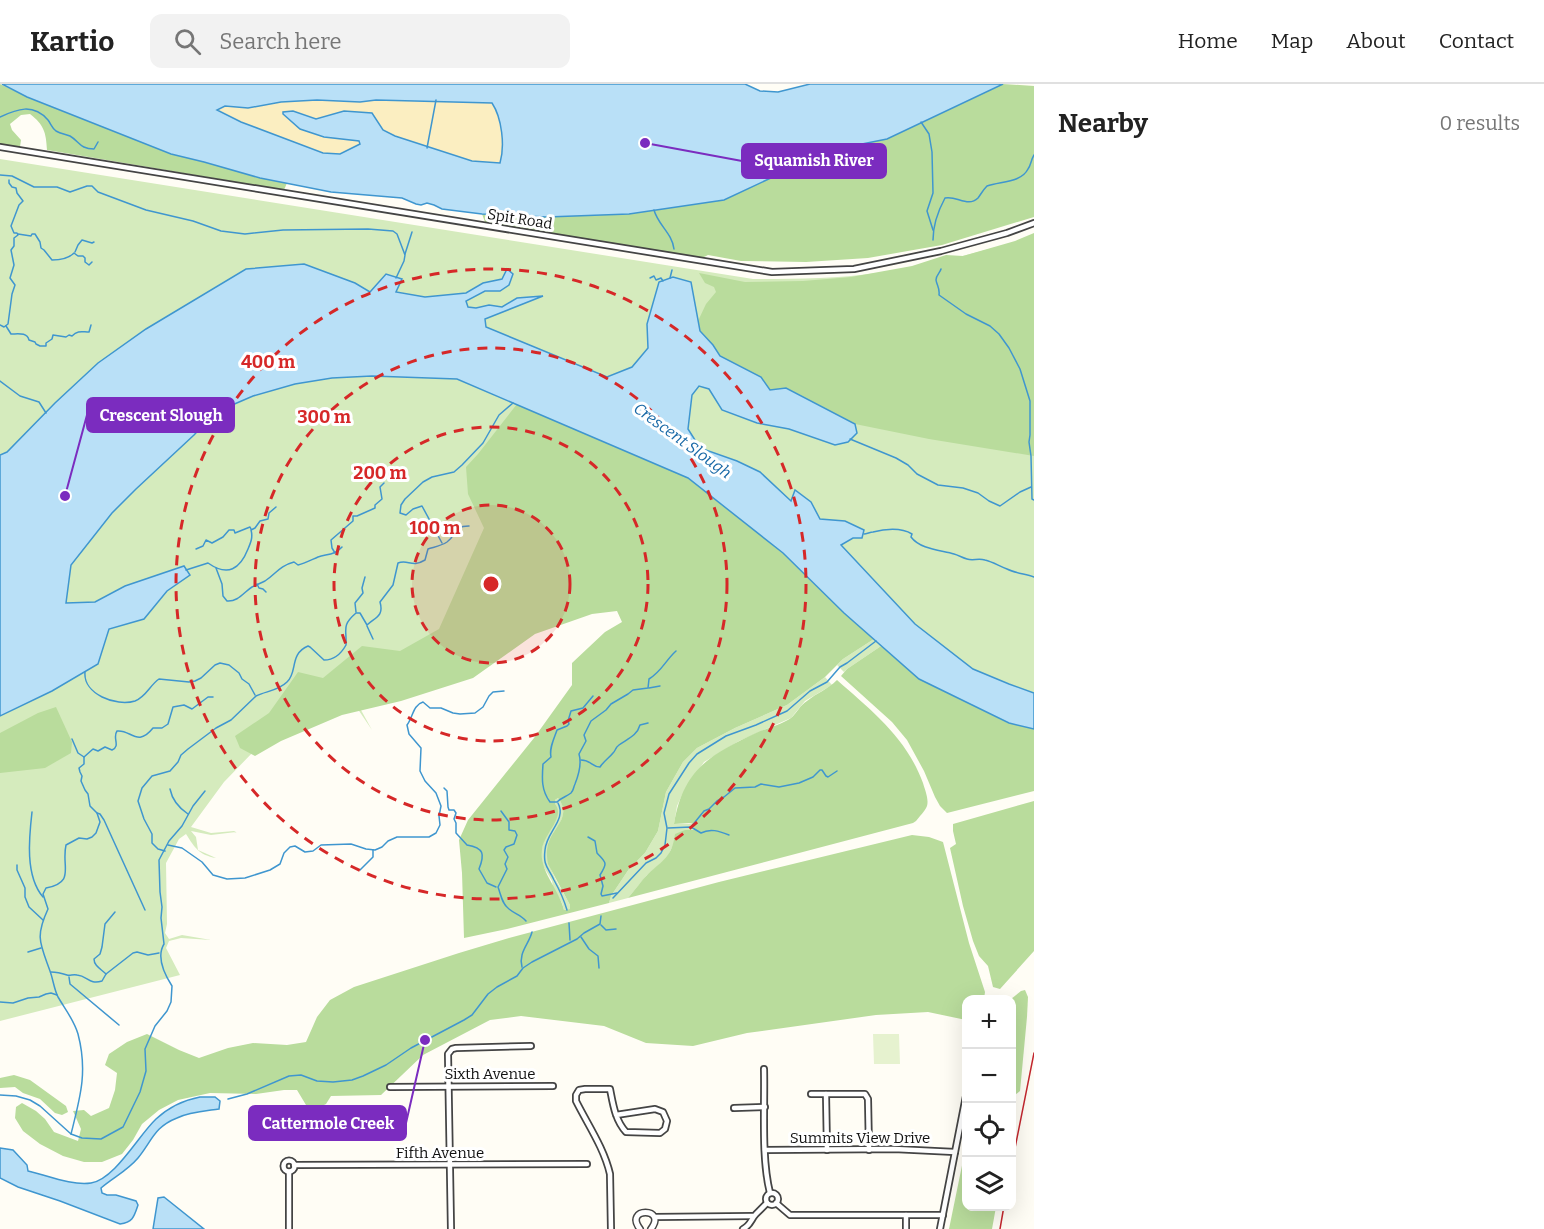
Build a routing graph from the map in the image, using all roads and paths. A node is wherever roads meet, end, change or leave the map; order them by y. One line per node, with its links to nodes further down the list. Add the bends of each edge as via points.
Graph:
1 (0, 147): 2 (street, Spit Road, via 772,272 854,269 940,251)
2 (1034, 223)
3 (531, 1046): 5 (street, via 452,1049 448,1054)
4 (764, 1069): 11 (street)
5 (449, 1086): 6 (street, Sixth Avenue); 7 (street, Sixth Avenue); 18 (street)
6 (553, 1086)
7 (390, 1087)
8 (811, 1094): 9 (street)
9 (826, 1094): 15 (street); 16 (street, via 867,1096)
10 (965, 1103): 17 (street)
11 (765, 1107): 12 (street); 14 (street)
12 (735, 1108)
13 (616, 1115): 13 (street, via 629,1132 660,1133 667,1121 663,1112 656,1109); 31 (street, via 610,1089 579,1090 576,1095 608,1166)
14 (765, 1150): 15 (street, Summits View Drive); 22 (street)
15 (827, 1150): 16 (street, Summits View Drive)
16 (869, 1150): 17 (street, Summits View Drive)
17 (955, 1152): 26 (street)
18 (450, 1164): 19 (street, Fifth Avenue); 20 (street, Fifth Avenue); 30 (street)
19 (586, 1164)
20 (294, 1165): 21 (street); 21 (street, via 284,1163 284,1170)
21 (289, 1172): 29 (street)
22 (770, 1193): 23 (street); 24 (street, via 777,1196)
23 (767, 1203): 24 (street); 27 (street)
24 (776, 1203): 25 (street, via 790,1215)
25 (906, 1215): 26 (street); 35 (street)
26 (943, 1215): 36 (street)
27 (753, 1216): 28 (street); 34 (street)
28 (654, 1217): 32 (street, via 648,1212 640,1214 636,1221); 33 (street)
29 (290, 1229)
30 (451, 1229)
31 (611, 1229)
32 (640, 1229)
33 (652, 1229)
34 (743, 1229)
35 (906, 1229)
36 (940, 1229)

